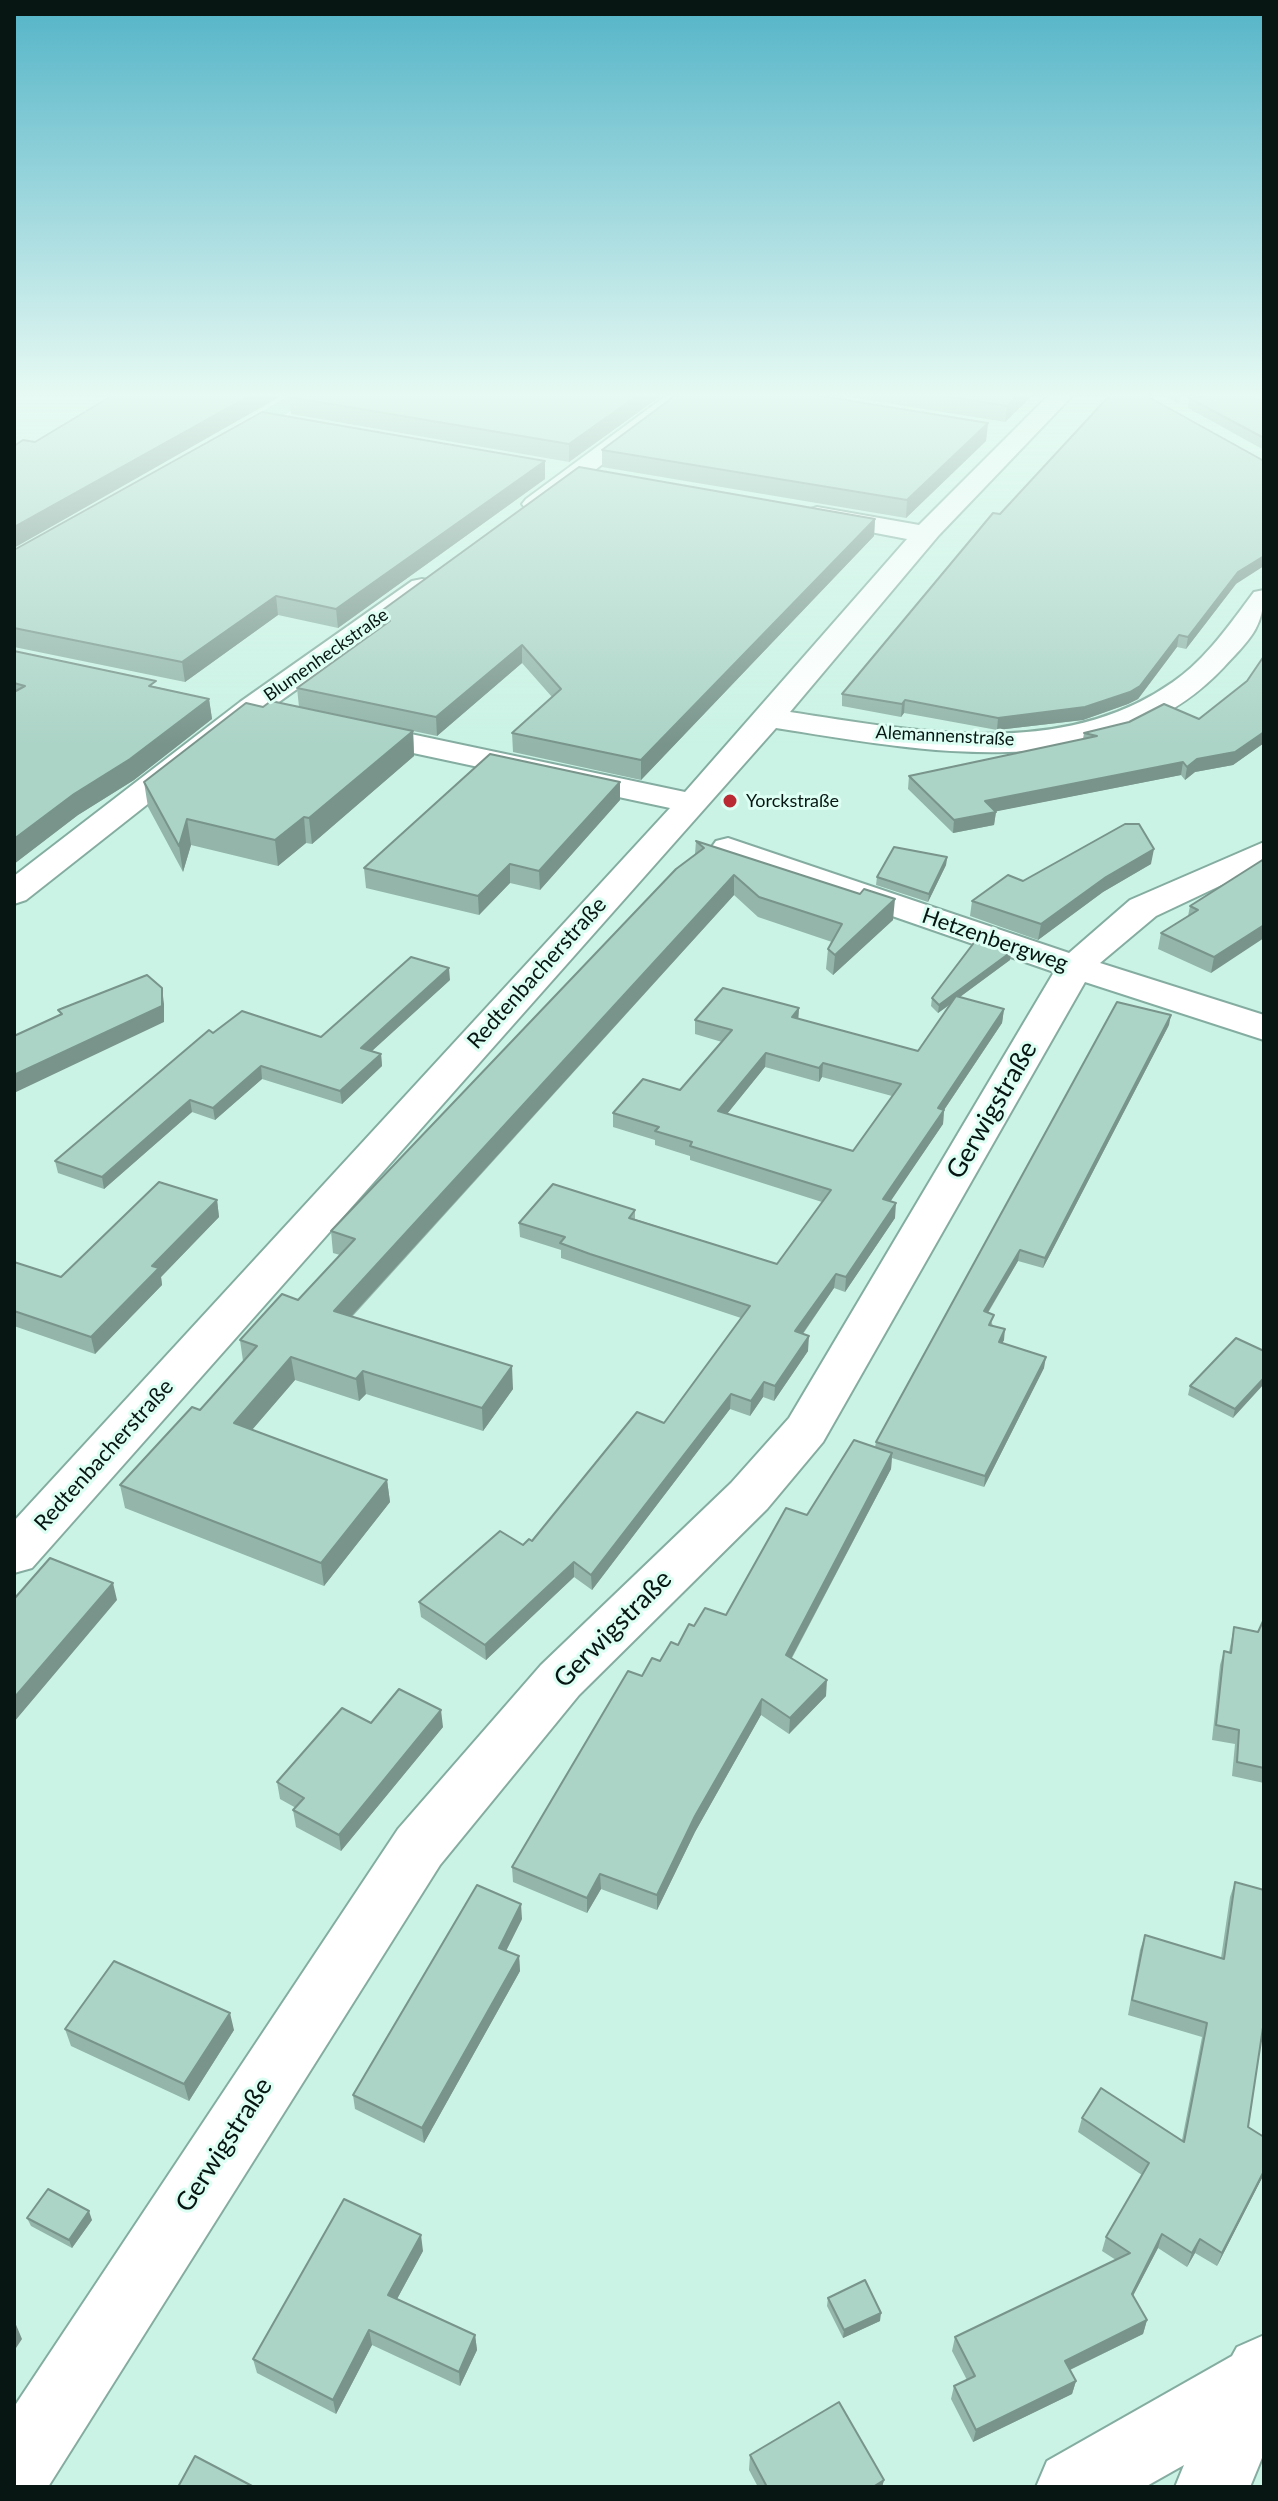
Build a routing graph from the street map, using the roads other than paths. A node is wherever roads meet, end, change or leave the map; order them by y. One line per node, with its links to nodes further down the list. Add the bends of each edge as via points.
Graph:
1 (525, 512): 4 (street)
2 (803, 512): 5 (street)
3 (945, 512): 5 (street, Redtenbacherstraße)
4 (515, 519)
5 (924, 534): 11 (street, Redtenbacherstraße)
6 (450, 566): 9 (street, Blumenheckstraße)
7 (1264, 598): 11 (street, Alemannenstraße, via 1225,649 1182,689 1142,714 1085,733 977,741)
8 (207, 699): 9 (street)
9 (251, 708): 10 (street); 16 (street, Blumenheckstraße)
10 (297, 718)
11 (768, 718): 13 (street, Redtenbacherstraße)
12 (327, 725): 13 (street)
13 (692, 803): 19 (street, Redtenbacherstraße)
14 (728, 848): 17 (street, Hetzenbergweg)
15 (1264, 852): 17 (street, Gerwigstraße, via 1143,908)
16 (14, 893)
17 (1075, 967): 18 (street, Hetzenbergweg); 21 (street, Gerwigstraße, via 806,1430 749,1496 560,1680 419,1847)
18 (1264, 1028)
19 (14, 1554)
20 (1262, 2375): 22 (street); 23 (street)
21 (14, 2473)
22 (1073, 2487)
23 (1212, 2487)

